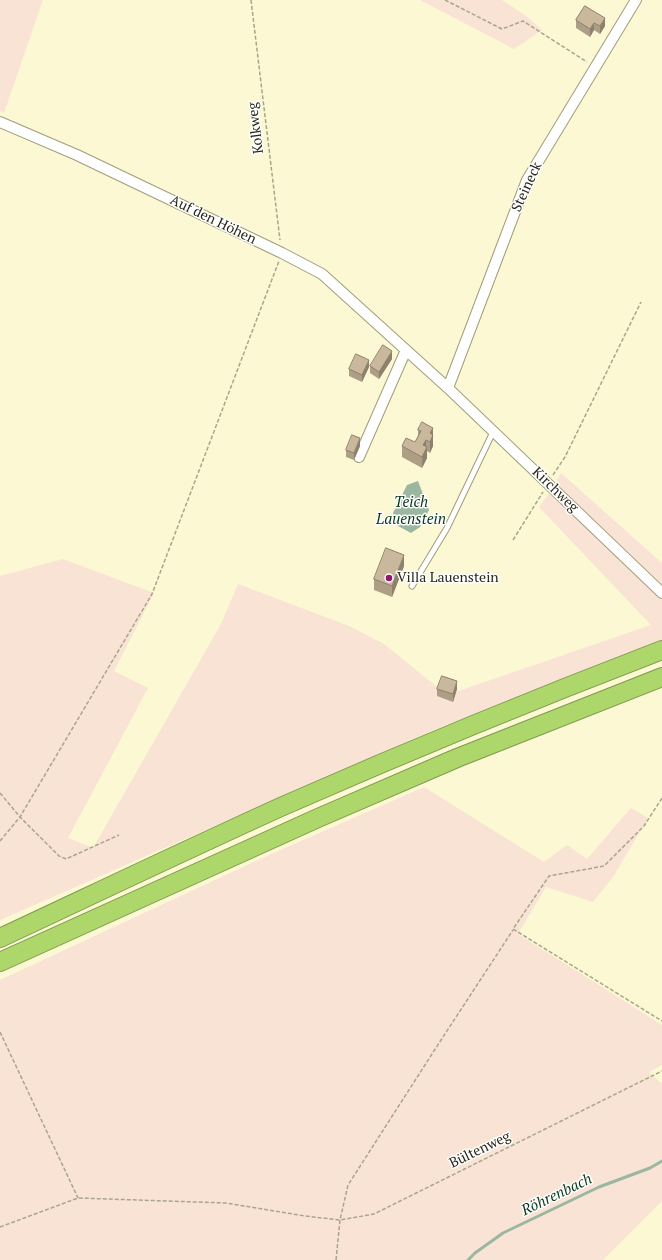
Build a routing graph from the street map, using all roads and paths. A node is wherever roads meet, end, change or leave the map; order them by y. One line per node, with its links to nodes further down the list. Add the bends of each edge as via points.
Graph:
1 (251, 0): 6 (path, Kolkweg)
2 (445, 0): 4 (path, via 502,29 523,21)
3 (636, 0): 4 (street, Steineck)
4 (595, 67): 9 (street, Steineck, via 527,180)
5 (0, 122): 6 (street, Auf den Höhen, via 77,155)
6 (282, 253): 8 (street, Auf den Höhen, via 322,274); 20 (path, via 152,594)
7 (641, 302): 12 (path, via 565,457)
8 (406, 350): 9 (street, Auf den Höhen); 11 (street)
9 (448, 388): 10 (street, Kirchweg)
10 (493, 432): 12 (street, Kirchweg); 14 (lane, via 447,528)
11 (359, 457)
12 (548, 484): 13 (path); 15 (street, Kirchweg)
13 (513, 540)
14 (412, 586)
15 (662, 593)
16 (662, 650): 24 (highway, via 568,686 282,807)
17 (662, 677): 25 (highway, via 457,758)
18 (0, 793): 20 (path)
19 (662, 798): 23 (path, via 644,826 604,866 549,876)
20 (20, 817): 21 (path, via 58,856 66,859); 22 (path)
21 (119, 835)
22 (0, 841)
23 (513, 929): 26 (path); 30 (path, via 348,1185)
24 (0, 938)
25 (0, 962)
26 (662, 1021)
27 (0, 1032): 29 (path)
28 (662, 1071): 30 (path, Bültenweg, via 374,1214)
29 (78, 1198): 30 (path, Bültenweg, via 226,1202); 31 (path)
30 (340, 1220): 32 (path)
31 (0, 1227)
32 (336, 1260)

